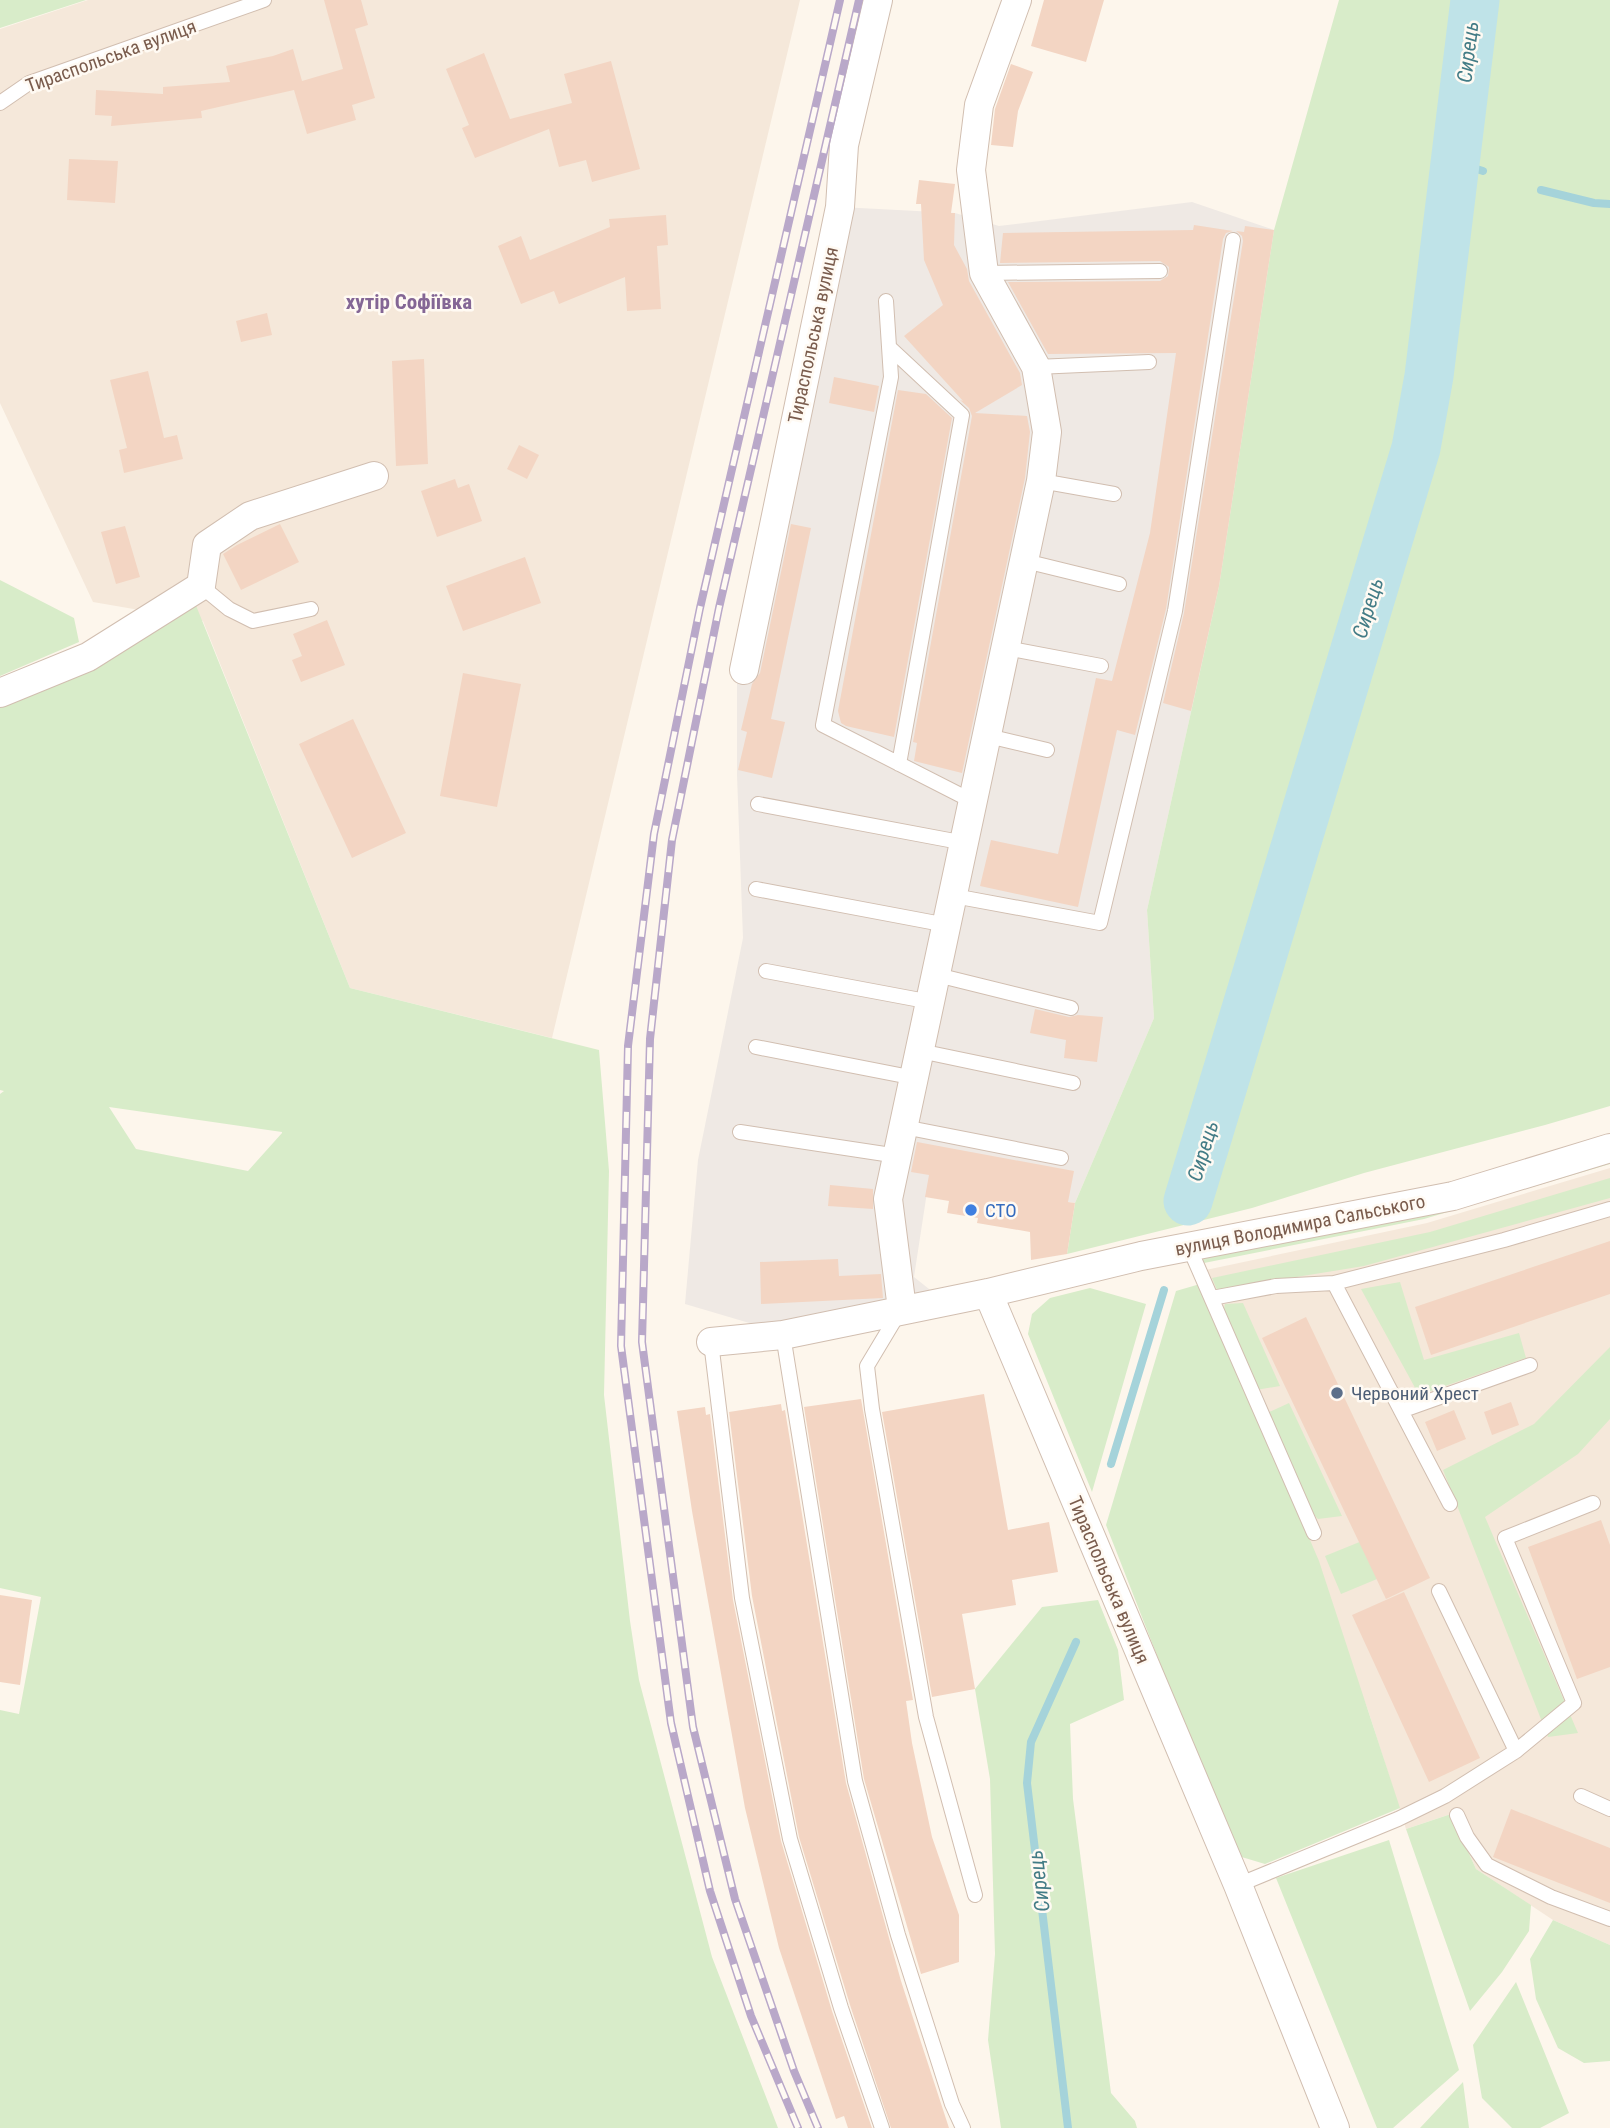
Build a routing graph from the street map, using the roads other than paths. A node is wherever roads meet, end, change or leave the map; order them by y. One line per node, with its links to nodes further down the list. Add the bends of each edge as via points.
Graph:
1 (264, 0): 4 (lane, Тираспольська вулиця, via 29,83)
2 (877, 0): 21 (street, Тираспольська вулиця, via 844,145 840,207)
3 (1017, 0): 7 (street, via 979,105 971,170)
4 (0, 103)
5 (1233, 240): 30 (lane, via 1175,611 1100,923)
6 (1160, 271): 7 (lane)
7 (984, 273): 11 (street)
8 (886, 301): 9 (lane)
9 (889, 347): 25 (lane, via 962,415); 25 (lane, via 891,377 823,725)
10 (1149, 362): 11 (lane)
11 (1036, 367): 13 (street, via 1047,432)
12 (374, 476): 17 (street, via 250,516 207,545)
13 (1041, 481): 14 (lane); 15 (street)
14 (1114, 494)
15 (1025, 561): 16 (lane); 19 (street)
16 (1119, 584)
17 (201, 586): 18 (lane, via 253,621); 22 (street, via 88,657)
18 (311, 608)
19 (1006, 648): 20 (lane); 23 (street)
20 (1101, 666)
21 (744, 670)
22 (0, 693)
23 (988, 736): 24 (lane); 26 (street)
24 (1047, 750)
25 (899, 764): 26 (lane)
26 (974, 802): 28 (street)
27 (758, 804): 28 (lane)
28 (965, 843): 30 (street)
29 (756, 889): 31 (lane)
30 (954, 895): 31 (street)
31 (947, 925): 33 (street)
32 (766, 971): 33 (lane)
33 (934, 989): 34 (lane); 36 (street)
34 (1071, 1008)
35 (756, 1046): 36 (lane)
36 (917, 1064): 37 (lane); 38 (street)
37 (1073, 1083)
38 (904, 1127): 41 (street); 42 (lane)
39 (740, 1132): 41 (lane)
40 (1610, 1148): 44 (street, вулиця Володимира Сальського, via 1453,1196)
41 (898, 1156): 48 (street, via 888,1199)
42 (1061, 1158)
43 (1610, 1209): 45 (lane)
44 (1189, 1247): 46 (street, вулиця Володимира Сальського); 47 (lane)
45 (1335, 1283): 47 (lane, via 1276,1286); 52 (lane)
46 (988, 1293): 48 (street); 61 (street, Тираспольська вулиця)
47 (1212, 1298): 55 (lane)
48 (902, 1309): 49 (street); 62 (lane, via 867,1367 872,1409 926,1717)
49 (783, 1335): 50 (street); 65 (lane, via 855,1781 902,1948 951,2104)
50 (710, 1342): 64 (lane, via 743,1598 790,1839)
51 (1530, 1365): 52 (lane)
52 (1401, 1411): 54 (lane)
53 (1593, 1503): 57 (lane, via 1505,1538 1574,1703)
54 (1450, 1504)
55 (1314, 1533)
56 (1439, 1591): 57 (lane)
57 (1516, 1751): 61 (lane, via 1445,1796 1398,1819)
58 (1581, 1796): 59 (lane)
59 (1610, 1809)
60 (1457, 1815): 63 (lane, via 1487,1865 1551,1897)
61 (1238, 1885): 66 (street, Тираспольська вулиця)
62 (975, 1895)
63 (1610, 1919)
64 (882, 2128)
65 (963, 2128)
66 (1335, 2128)

